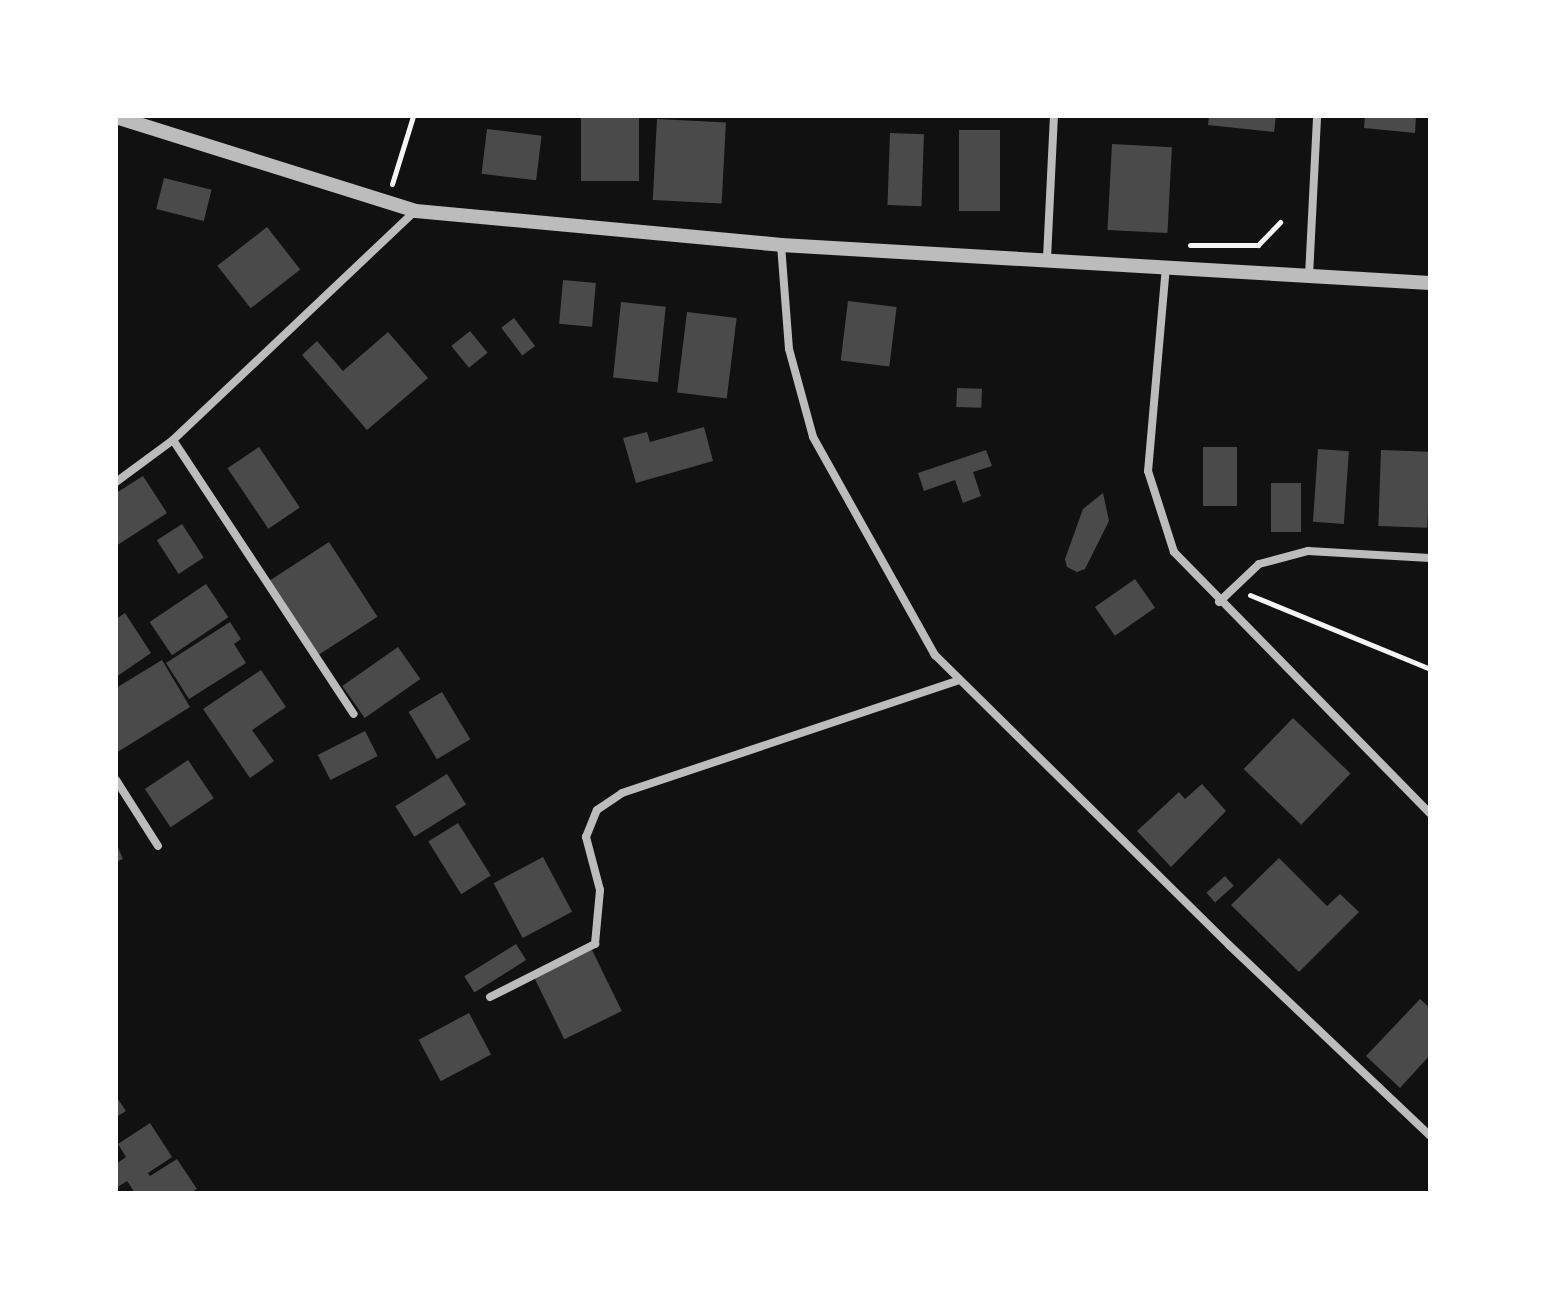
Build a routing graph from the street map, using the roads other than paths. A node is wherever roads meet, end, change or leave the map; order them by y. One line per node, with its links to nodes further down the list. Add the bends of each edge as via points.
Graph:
1 (1054, 116): 6 (street)
2 (1317, 116): 8 (street)
3 (116, 117): 4 (street)
4 (416, 211): 5 (street); 10 (street)
5 (781, 245): 6 (street); 14 (street, via 789,349 813,437 935,655)
6 (1047, 258): 7 (street)
7 (1166, 266): 8 (street); 13 (street, via 1148,471 1174,552)
8 (1309, 276): 9 (street)
9 (1430, 283)
10 (173, 440): 11 (street); 15 (street)
11 (116, 482)
12 (1430, 558): 13 (street, via 1308,551 1259,564)
13 (1219, 602): 17 (street)
14 (960, 680): 19 (street, via 622,793 597,810 586,837 600,890 595,944); 20 (street)
15 (354, 714)
16 (116, 780): 18 (street)
17 (1430, 813)
18 (158, 846)
19 (490, 997)
20 (1430, 1136)

